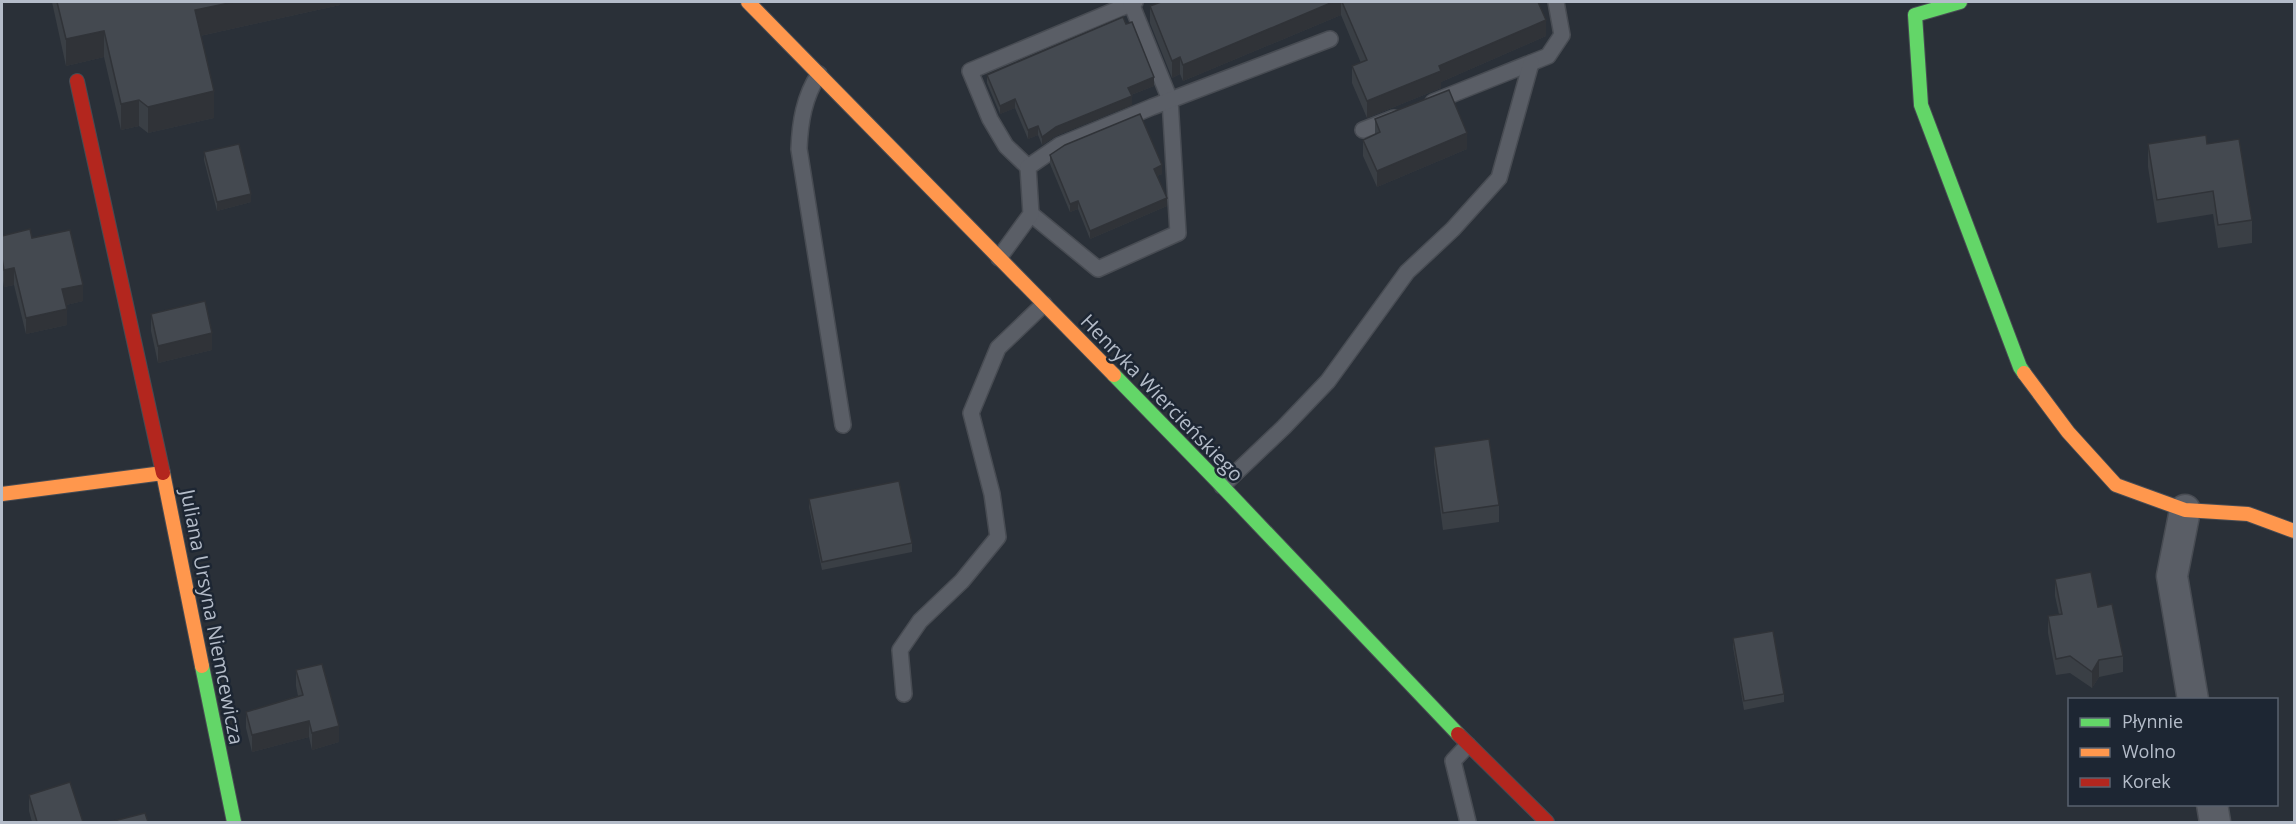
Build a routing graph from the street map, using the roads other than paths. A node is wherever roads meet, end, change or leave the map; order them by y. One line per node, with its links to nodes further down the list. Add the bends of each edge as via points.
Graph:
1 (748, 2): 7 (street, Henryka Wiercieńskiego)
2 (1133, 2): 9 (lane); 11 (lane, via 970,70 1006,146)
3 (1556, 2): 6 (lane, via 1562,35 1548,56)
4 (1960, 2): 19 (street, via 1915,15 1921,105 2020,367 2068,432 2116,485)
5 (1330, 39): 9 (lane)
6 (1531, 63): 10 (lane); 17 (lane, via 1498,178 1453,229 1407,272 1328,381)
7 (819, 74): 13 (street, Henryka Wiercieńskiego); 15 (lane, via 806,101 799,149)
8 (77, 81): 16 (street)
9 (1170, 100): 11 (lane, via 1060,145); 12 (lane, via 1178,233 1098,269)
10 (1363, 130)
11 (1028, 167): 12 (lane)
12 (1031, 214): 13 (lane)
13 (999, 258): 14 (street, Henryka Wiercieńskiego)
14 (1044, 304): 17 (street, Henryka Wiercieńskiego); 21 (lane, via 998,348 971,413 992,494 998,537 962,581 920,621 900,650)
15 (843, 425)
16 (163, 473): 18 (street, Juliana Ursyna Niemcewicza); 25 (street, Juliana Ursyna Niemcewicza)
17 (1222, 486): 23 (street, Henryka Wiercieńskiego)
18 (2, 494)
19 (2185, 510): 20 (street, via 2248,514); 22 (street, via 2172,576)
20 (2295, 531)
21 (904, 694)
22 (2193, 698)
23 (1468, 745): 26 (lane, via 1453,761); 27 (street, Henryka Wiercieńskiego)
24 (2212, 806): 28 (street)
25 (234, 822)
26 (1468, 822)
27 (1547, 822)
28 (2215, 822)

